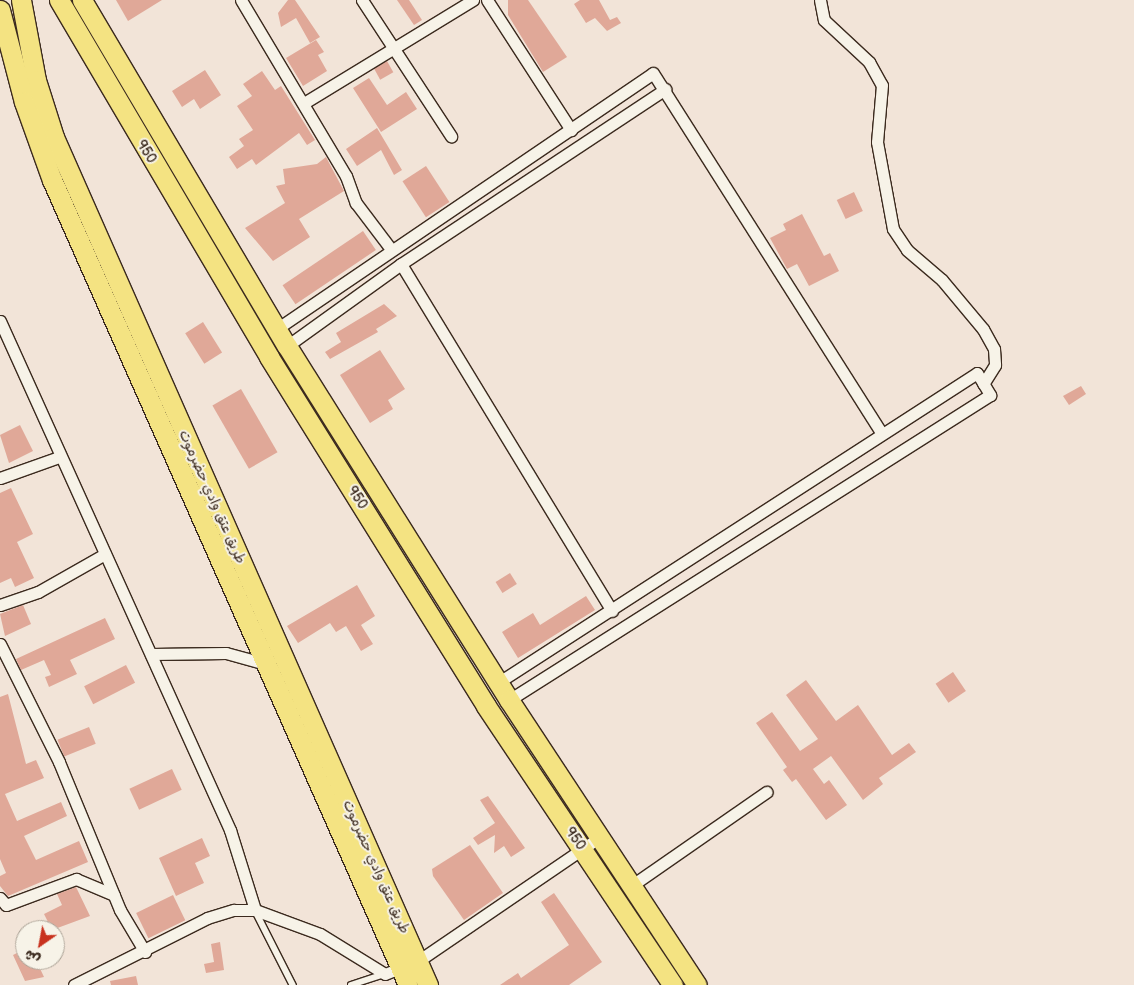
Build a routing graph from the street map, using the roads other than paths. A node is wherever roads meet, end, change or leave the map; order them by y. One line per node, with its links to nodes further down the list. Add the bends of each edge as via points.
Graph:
1 (21, 0): 42 (main road, طريق عتق وادي حضرموت, via 34,72 54,137)
2 (59, 0): 16 (main road, 950 / 950)
3 (82, 0): 15 (main road, 950)
4 (241, 0): 12 (street)
5 (362, 0): 10 (street)
6 (472, 0): 10 (street)
7 (487, 0): 13 (street)
8 (820, 0): 22 (street, via 824,20 869,62 882,85 877,142 893,229 907,250 942,280 983,329 994,349 995,365)
9 (0, 10): 31 (main road, طريق عتق وادي حضرموت, via 24,102 52,180)
10 (391, 50): 12 (street); 14 (street)
11 (665, 89): 13 (street, via 653,73); 18 (street); 23 (street)
12 (304, 103): 17 (street, via 356,203)
13 (571, 130): 17 (street)
14 (451, 136)
15 (190, 182): 16 (main road); 20 (main road, 950)
16 (171, 192): 36 (main road, 950 / 950, via 486,706)
17 (390, 248): 20 (street)
18 (401, 264): 21 (street); 28 (street)
19 (0, 321): 24 (street)
20 (278, 328): 21 (main road, 950)
21 (287, 346): 32 (main road, 950)
22 (983, 384): 23 (street, via 977,373); 33 (street, via 990,395)
23 (881, 432): 28 (street)
24 (59, 457): 25 (street); 26 (street)
25 (0, 478)
26 (105, 554): 27 (street, via 38,592); 30 (street)
27 (0, 605)
28 (612, 610): 32 (street)
29 (0, 644): 38 (street, via 59,762)
30 (151, 654): 31 (street, via 226,653); 40 (street, via 230,830)
31 (266, 664): 43 (main road, طريق عتق وادي حضرموت)
32 (499, 682): 33 (main road, 950)
33 (509, 700): 35 (main road, 950)
34 (766, 792): 37 (street)
35 (600, 837): 36 (street); 37 (main road, 950)
36 (582, 848): 42 (street); 48 (main road, 950 / 950)
37 (632, 886): 49 (main road, 950)
38 (114, 896): 39 (street, via 76,879 6,905); 41 (street)
39 (0, 898)
40 (255, 910): 41 (street, via 207,918); 43 (street, via 320,934); 45 (lane)
41 (145, 952): 44 (street)
42 (418, 961): 43 (street); 47 (main road, طريق عتق وادي حضرموت)
43 (398, 976): 46 (lane)
44 (74, 985)
45 (293, 985)
46 (351, 985)
47 (428, 985)
48 (673, 985)
49 (697, 985)

